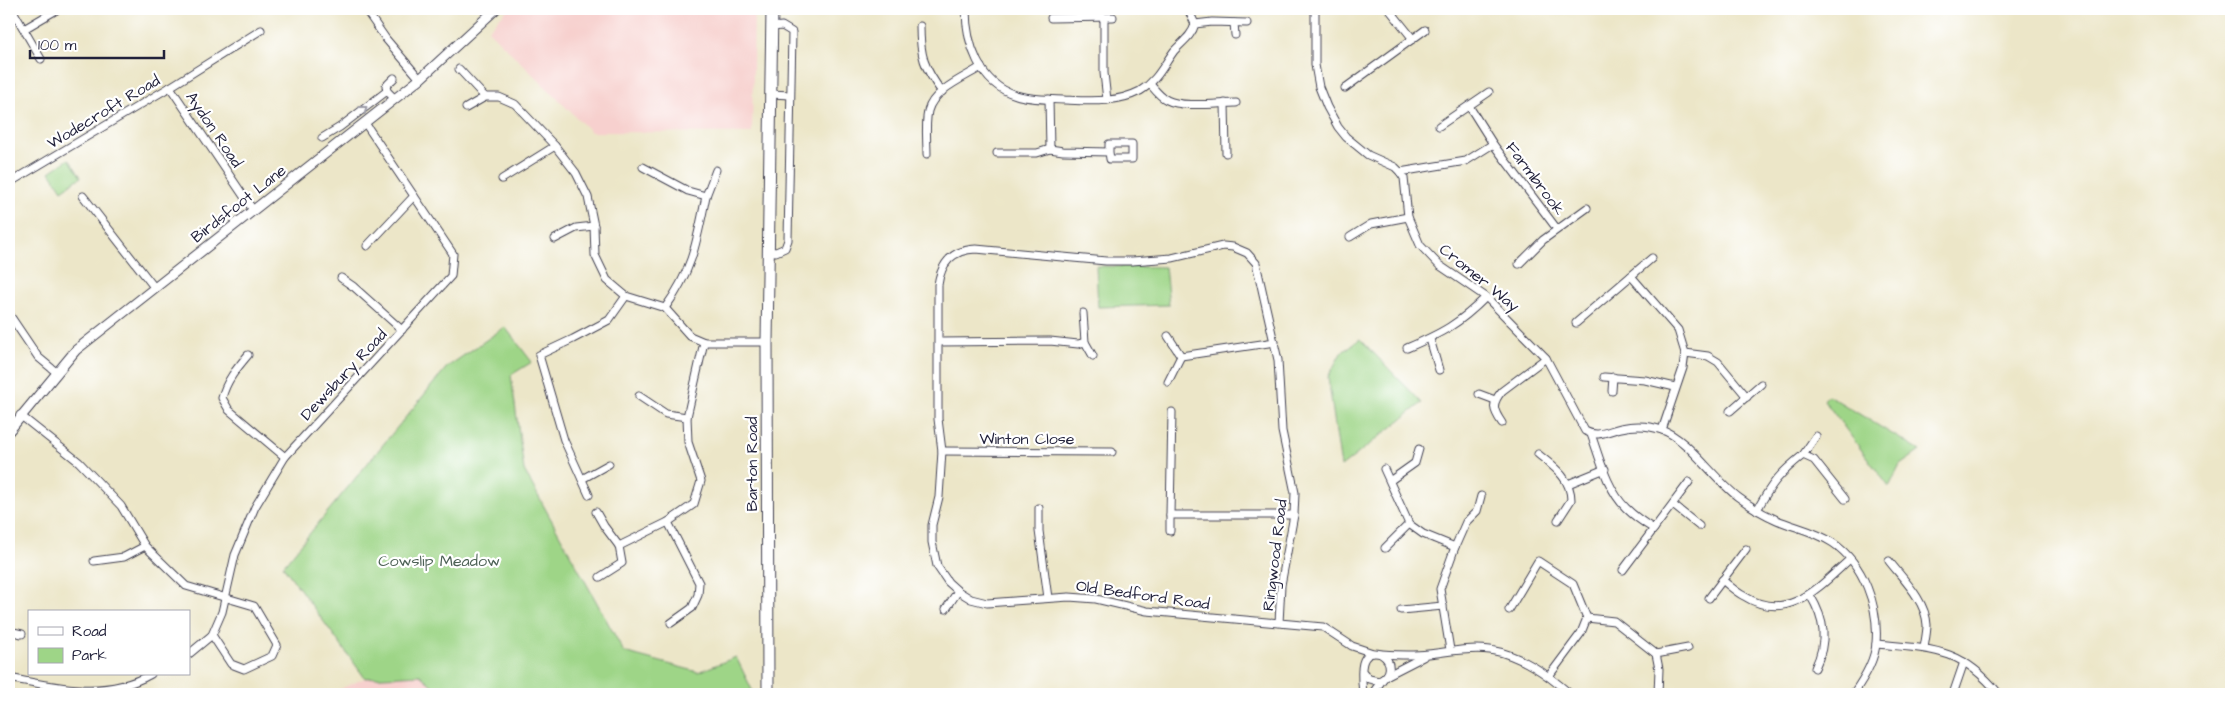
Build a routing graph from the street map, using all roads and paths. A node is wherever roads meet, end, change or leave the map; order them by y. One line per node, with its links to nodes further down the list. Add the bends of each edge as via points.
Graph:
1 (12, 9): 20 (street)
2 (58, 9): 20 (street)
3 (365, 9): 29 (street)
4 (496, 9): 29 (street, Birdsfoot Lane)
5 (772, 9): 19 (highway, Barton Road)
6 (966, 9): 26 (street, via 968,32)
7 (1062, 9): 14 (street)
8 (1188, 9): 17 (street)
9 (1315, 9): 60 (street, via 1315,65 1327,107 1350,140 1368,156)
10 (1389, 9): 24 (street)
11 (1104, 17): 12 (street); 14 (street); 41 (street)
12 (1113, 17)
13 (1051, 18): 14 (street)
14 (1062, 18)
15 (1234, 22): 16 (street); 17 (street); 23 (street)
16 (1247, 23)
17 (1195, 24): 30 (street)
18 (920, 26): 34 (street, via 923,63)
19 (772, 27): 36 (highway, Barton Road); 37 (street, via 782,26 792,32)
20 (24, 29): 25 (street)
21 (261, 30): 31 (street, Wodecroft Road)
22 (1425, 30): 24 (street)
23 (1234, 35)
24 (1413, 40): 32 (street)
25 (41, 59)
26 (980, 67): 34 (street); 40 (street, via 989,79 1008,92)
27 (459, 69): 38 (street)
28 (394, 78): 33 (street, via 386,86)
29 (420, 78): 39 (street, Birdsfoot Lane)
30 (1150, 84): 41 (street, via 1124,98); 42 (street, via 1169,101)
31 (170, 87): 62 (street, Wodecroft Road); 67 (street, Aydon Road)
32 (1345, 88)
33 (387, 91): 39 (street); 48 (street, one-way to 33)
34 (942, 92): 57 (street, via 931,102 928,112)
35 (1489, 92): 44 (street)
36 (771, 94): 37 (street); 74 (highway, Barton Road)
37 (790, 95): 74 (street, via 788,240 785,248)
38 (485, 97): 45 (street); 52 (street, via 499,97 515,104)
39 (395, 99): 46 (street, Birdsfoot Lane)
40 (1049, 99): 41 (street); 53 (street)
41 (1107, 100)
42 (1225, 103): 43 (street); 56 (street)
43 (1236, 103)
44 (1469, 106): 47 (street); 51 (street, Farmbrook)
45 (466, 108)
46 (365, 123): 50 (street, Birdsfoot Lane); 64 (street, Dewsbury Road)
47 (1439, 126)
48 (340, 127): 49 (street); 50 (street)
49 (322, 138)
50 (346, 138): 67 (street, Birdsfoot Lane)
51 (1493, 144): 60 (street, Farmbrook, via 1466,161); 70 (street, Farmbrook)
52 (555, 146): 61 (street); 69 (street, via 576,173 588,197)
53 (1050, 149): 54 (street, via 1037,153); 55 (street)
54 (997, 152)
55 (1109, 152)
56 (1226, 153)
57 (927, 154)
58 (643, 167): 65 (street)
59 (716, 170): 65 (street)
60 (1400, 172): 68 (street, Cromer Way, via 1404,178)
61 (502, 179)
62 (9, 183)
63 (83, 196): 80 (street)
64 (414, 196): 73 (street); 87 (street, Dewsbury Road, via 453,254 451,276)
65 (706, 196): 83 (street, via 694,255 686,276)
66 (1587, 208): 70 (street, Farmbrook)
67 (253, 210): 80 (street, Birdsfoot Lane)
68 (1408, 217): 71 (street, via 1371,224); 82 (street, Cromer Way, via 1420,244 1439,265)
69 (594, 226): 72 (street, via 576,228); 81 (street, via 595,255 600,269 607,280)
70 (1557, 229): 77 (street, Farmbrook)
71 (1350, 236)
72 (555, 240)
73 (367, 246)
74 (768, 251): 91 (highway, Barton Road)
75 (1652, 258): 78 (street)
76 (1158, 259): 92 (street, Old Bedford Road, via 1106,261 976,249 956,253 946,260 940,272); 94 (street, Ringwood Road, via 1223,246 1247,253 1256,263)
77 (1519, 264)
78 (1631, 276): 86 (street); 96 (street, via 1678,330)
79 (341, 278): 87 (street)
80 (154, 287): 102 (street, Birdsfoot Lane, via 76,350)
81 (626, 296): 83 (street); 131 (street, via 609,320 539,355 564,440)
82 (1486, 296): 89 (street, via 1465,318); 100 (street, Cromer Way)
83 (665, 308): 90 (street, via 690,336)
84 (1083, 313): 93 (street)
85 (9, 314): 102 (street, via 38,357)
86 (1576, 324)
87 (402, 330): 127 (street, Dewsbury Road)
88 (1168, 336): 99 (street)
89 (1430, 340): 95 (street); 101 (street)
90 (704, 342): 91 (street); 116 (street)
91 (766, 342): 192 (highway, Barton Road)
92 (939, 342): 93 (street); 123 (street, Old Bedford Road, via 938,419)
93 (1084, 342): 98 (street)
94 (1275, 342): 99 (street); 143 (street, Ringwood Road, via 1282,431 1295,493)
95 (1407, 348)
96 (1685, 354): 107 (street); 111 (street, via 1708,356 1718,362)
97 (248, 355): 127 (street, via 233,372 222,398 229,410)
98 (1093, 356)
99 (1181, 356): 105 (street)
100 (1546, 358): 112 (street); 120 (street, Cromer Way, via 1585,431)
101 (1438, 370)
102 (56, 372): 115 (street, Birdsfoot Lane)
103 (1604, 377): 104 (street)
104 (1613, 377): 107 (street); 108 (street)
105 (1168, 382)
106 (1761, 384): 111 (street)
107 (1675, 387): 118 (street)
108 (1612, 391)
109 (1479, 394): 112 (street)
110 (639, 396): 116 (street, via 666,414)
111 (1747, 397): 113 (street)
112 (1495, 400): 117 (street, via 1494,412)
113 (1730, 410)
114 (1172, 412): 142 (street)
115 (20, 415): 119 (street, Birdsfoot Lane); 150 (street, via 79,462 121,506)
116 (686, 417): 145 (street, via 688,442 701,481 694,504)
117 (1502, 423)
118 (1662, 430): 120 (street, via 1634,426); 140 (street, via 1674,435 1722,483)
119 (9, 431)
120 (1591, 434): 130 (street, Cromer Way)
121 (1816, 436): 126 (street)
122 (1419, 449): 132 (street, via 1415,464)
123 (942, 452): 124 (street, Winton Close); 161 (street, Old Bedford Road, via 932,542 937,566)
124 (1112, 452)
125 (1538, 454): 134 (street, via 1562,474)
126 (1803, 455): 137 (street, via 1814,460); 140 (street, via 1776,478)
127 (285, 457): 163 (street, Dewsbury Road, via 255,507 235,555)
128 (609, 464): 131 (street)
129 (1384, 469): 132 (street)
130 (1605, 470): 134 (street); 148 (street, Cromer Way, via 1616,497 1626,509)
131 (582, 479): 135 (street)
132 (1391, 480): 146 (street)
133 (1689, 482): 138 (street)
134 (1568, 484): 144 (street, via 1571,500)
135 (589, 495)
136 (1481, 496): 152 (street, via 1477,511 1466,522)
137 (1845, 499)
138 (1673, 505): 147 (street); 148 (street)
139 (1039, 508): 164 (street)
140 (1757, 510): 155 (street, via 1816,533)
141 (596, 512): 151 (street)
142 (1170, 515): 143 (street); 149 (street)
143 (1294, 515): 172 (street, Ringwood Road, via 1285,556)
144 (1558, 520)
145 (668, 522): 151 (street); 171 (street, via 699,583 692,608)
146 (1409, 524): 152 (street, via 1423,534); 153 (street)
147 (1699, 526)
148 (1654, 529): 158 (street)
149 (1170, 531)
150 (145, 546): 156 (street, via 124,557); 163 (street, via 186,586)
151 (619, 546): 159 (street, via 622,563)
152 (1455, 547): 166 (street, via 1440,589)
153 (1386, 548)
154 (1746, 549): 160 (street)
155 (1850, 559): 162 (street); 176 (street, via 1864,580 1874,611)
156 (94, 561)
157 (1889, 561): 179 (street, via 1926,614)
158 (1623, 570)
159 (600, 577)
160 (1722, 580): 162 (street, via 1759,604 1793,604); 165 (street)
161 (958, 591): 164 (street, Old Bedford Road, via 987,603); 167 (street)
162 (1810, 595): 186 (street, via 1824,627 1821,655)
163 (224, 597): 175 (street, Dewsbury Road, via 222,612); 175 (street, via 254,606 278,645 272,656 244,669 231,664)
164 (1048, 598): 172 (street, Old Bedford Road, via 1087,598 1147,612)
165 (1709, 598)
166 (1443, 606): 168 (street); 180 (street)
167 (946, 609)
168 (1401, 610)
169 (1509, 610): 170 (street, via 1538,561 1573,584)
170 (1587, 618): 184 (street, via 1614,621); 189 (street, via 1581,633)
171 (671, 623)
172 (1279, 623): 177 (street, Old Bedford Road, via 1323,628)
173 (9, 631): 174 (street)
174 (22, 634)
175 (212, 635): 181 (street, Dewsbury Road)
176 (1876, 644): 179 (street); 197 (street, via 1864,679)
177 (1352, 646): 182 (street, Old Bedford Road); 187 (street)
178 (1688, 648): 184 (street)
179 (1924, 648): 185 (street)
180 (1450, 650): 183 (street); 189 (street, via 1490,650 1520,660)
181 (190, 653)
182 (1377, 654): 183 (street); 187 (street, via 1366,656); 190 (street, via 1390,664)
183 (1428, 654): 190 (street)
184 (1656, 654): 196 (street)
185 (1964, 662): 198 (street); 199 (street, via 1984,675)
186 (1815, 668)
187 (1362, 669): 190 (street, via 1369,679 1379,681); 193 (street)
188 (147, 676): 191 (street, via 135,683 104,690 58,687)
189 (1549, 676): 195 (street)
190 (1385, 677): 194 (street)
191 (9, 678)
192 (768, 694)
193 (1363, 694)
194 (1372, 694)
195 (1570, 694)
196 (1658, 694)
197 (1853, 694)
198 (1953, 694)
199 (1999, 694)

